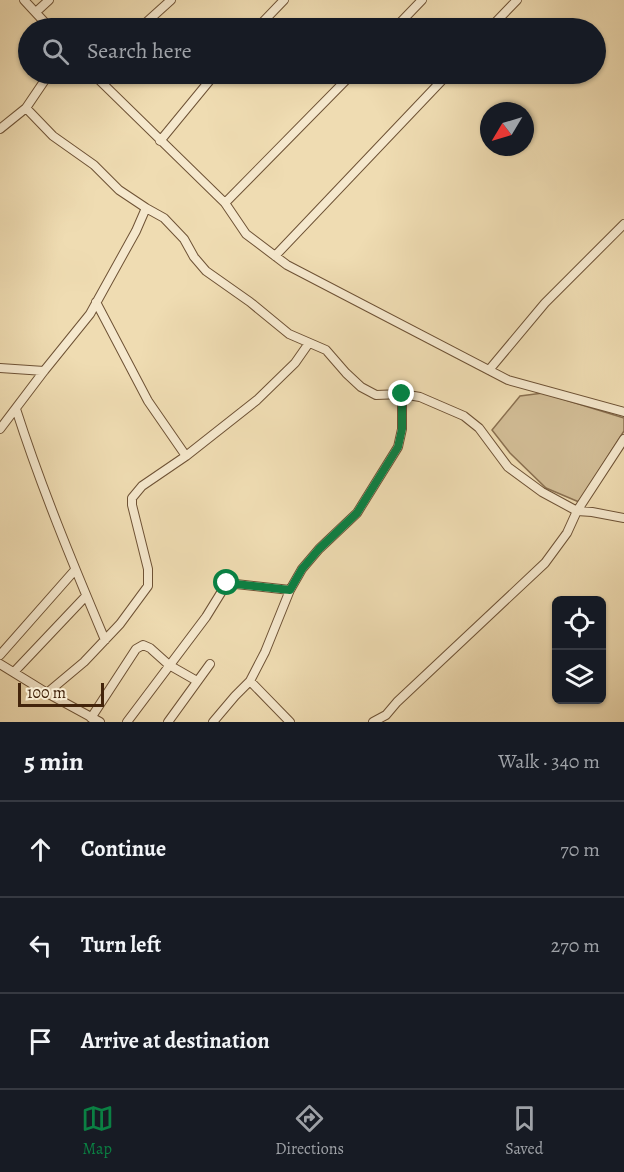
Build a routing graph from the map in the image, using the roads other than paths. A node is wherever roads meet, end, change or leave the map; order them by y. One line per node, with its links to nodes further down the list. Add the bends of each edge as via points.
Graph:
1 (24, 0): 7 (street)
2 (49, 0): 7 (street)
3 (171, 0): 9 (street)
4 (284, 0): 10 (street)
5 (422, 0): 11 (street)
6 (517, 0): 12 (street)
7 (36, 12): 8 (street)
8 (41, 18)
9 (151, 18)
10 (267, 18)
11 (405, 18)
12 (500, 18)
13 (42, 84): 18 (street)
14 (103, 84): 20 (street)
15 (207, 84): 20 (street)
16 (342, 84): 21 (street)
17 (438, 84): 24 (street)
18 (26, 108): 19 (street); 22 (street, via 53,136)
19 (0, 129)
20 (160, 141): 21 (street)
21 (225, 203): 24 (street, via 246,234)
22 (146, 208): 25 (street); 26 (street, via 164,218 184,239 206,271 289,334)
23 (624, 224): 28 (street, via 546,303)
24 (275, 256): 28 (street)
25 (96, 302): 29 (street); 35 (street, via 148,401)
26 (309, 343): 30 (street, via 326,350 346,373 376,395); 35 (street, via 295,363 257,400)
27 (0, 368): 29 (street)
28 (489, 370): 32 (street, via 508,380)
29 (44, 371): 31 (street)
30 (402, 394): 36 (street, via 464,416 508,466 542,492); 39 (street, via 398,447 357,513 319,549)
31 (16, 409): 33 (street); 38 (street)
32 (624, 412)
33 (0, 429)
34 (624, 439): 36 (street)
35 (186, 456): 41 (street, via 142,486 132,498 148,569 148,586)
36 (577, 511): 37 (street); 56 (street, via 567,533 545,563 386,715)
37 (624, 518)
38 (75, 570): 40 (street); 42 (street)
39 (290, 590): 45 (street, via 227,583); 48 (street)
40 (86, 596): 41 (street); 46 (street)
41 (105, 639): 49 (street)
42 (0, 655)
43 (0, 664): 46 (street)
44 (210, 664): 47 (street)
45 (169, 665): 47 (street); 50 (street, via 150,648 143,645 136,649); 52 (street)
46 (14, 672): 49 (street)
47 (198, 681): 53 (street)
48 (250, 681): 54 (street); 55 (street)
49 (47, 693): 50 (street)
50 (91, 718): 51 (street)
51 (100, 722)
52 (127, 722)
53 (168, 722)
54 (213, 722)
55 (290, 722)
56 (373, 722)

